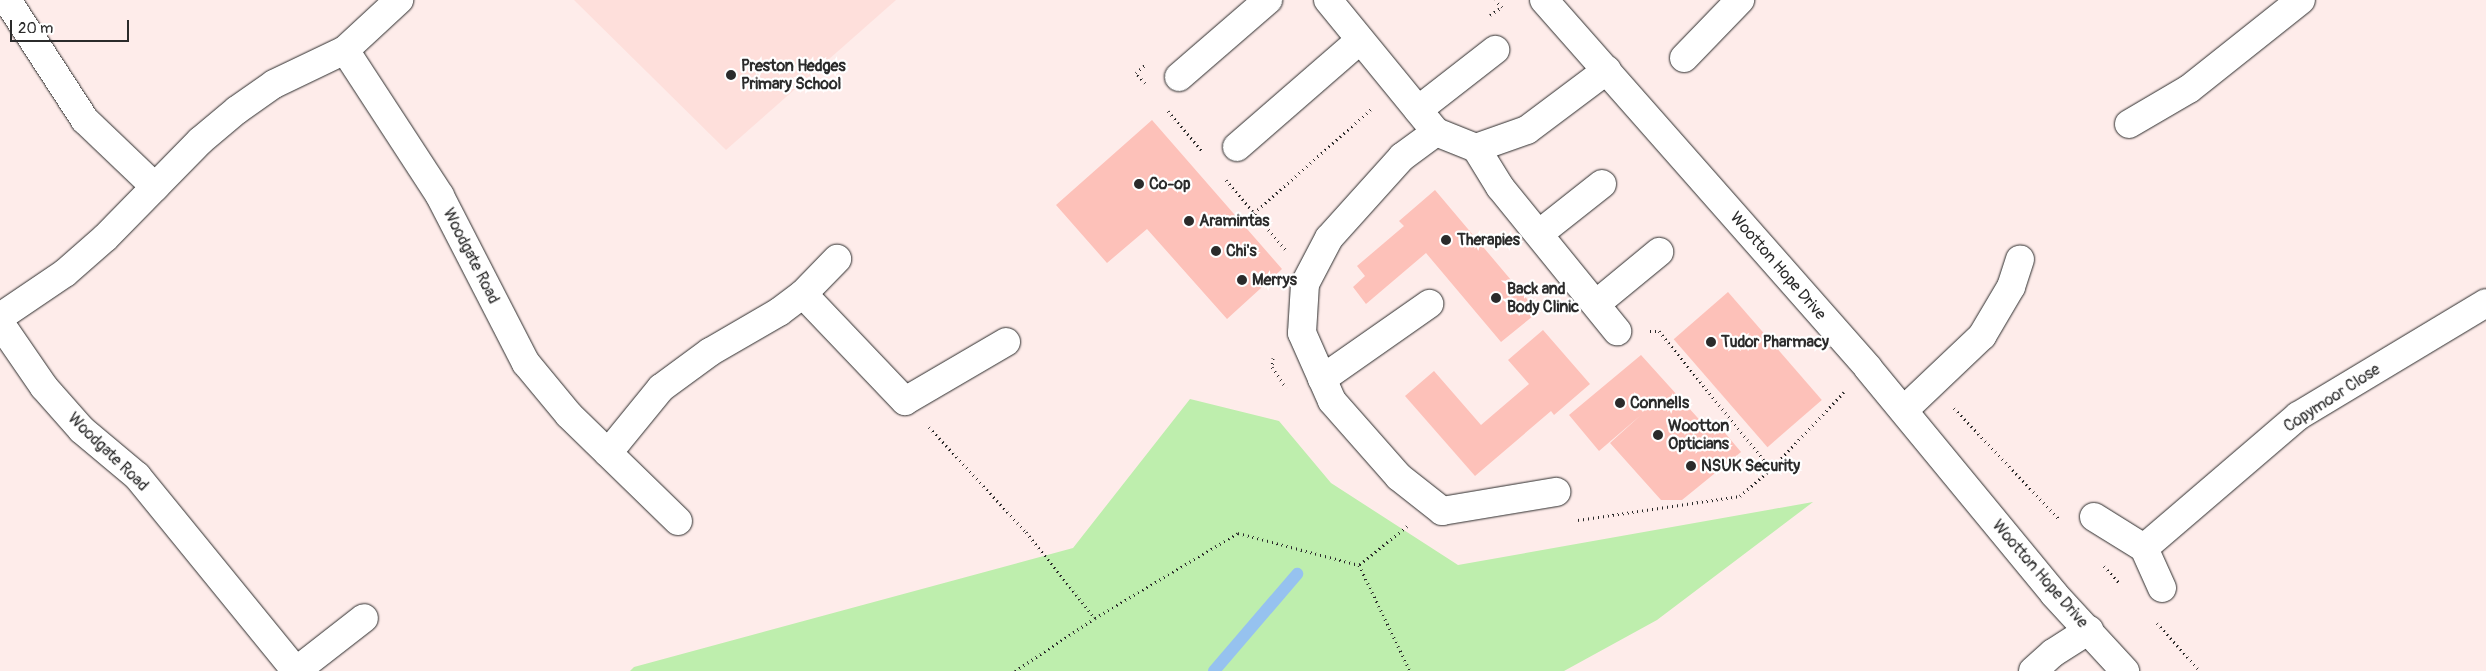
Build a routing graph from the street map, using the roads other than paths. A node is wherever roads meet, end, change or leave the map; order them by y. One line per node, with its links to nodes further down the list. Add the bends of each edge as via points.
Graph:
1 (6, 0): 20 (street, via 85,120)
2 (399, 0): 9 (street)
3 (1268, 0): 13 (street)
4 (1328, 0): 8 (street)
5 (1544, 0): 12 (street, Wootton Hope Drive)
6 (1740, 0): 11 (street)
7 (2301, 0): 15 (street, via 2189,89)
8 (1360, 41): 14 (street); 17 (street)
9 (344, 50): 20 (street, via 274,84 237,110); 35 (street, Woodgate Road, via 440,196 526,363 569,415)
10 (1495, 50): 14 (street)
11 (1684, 58)
12 (1607, 70): 18 (street, via 1526,130); 34 (street, Wootton Hope Drive)
13 (1179, 77)
14 (1418, 110): 16 (street)
15 (2129, 124)
16 (1436, 132): 18 (street); 33 (street, via 1402,157 1329,238 1305,284 1302,334)
17 (1237, 147)
18 (1476, 148): 21 (street, via 1500,187)
19 (1602, 184): 21 (street)
20 (154, 187): 29 (street, via 85,255)
21 (1540, 233): 28 (street)
22 (1659, 252): 28 (street)
23 (837, 259): 25 (street)
24 (2020, 259): 34 (street, via 2011,287 1982,336)
25 (803, 294): 32 (street, via 905,401); 35 (street, via 779,312 710,352 661,388)
26 (2486, 303): 39 (street, Copymoor Close, via 2298,416)
27 (1428, 304): 33 (street)
28 (1596, 304): 31 (street)
29 (0, 317)
30 (0, 323): 43 (street, Woodgate Road, via 44,387 82,430 137,476)
31 (1617, 331)
32 (1006, 342)
33 (1322, 379): 36 (street, via 1332,401 1399,477 1442,510)
34 (1904, 410): 42 (street, Wootton Hope Drive, via 2054,594)
35 (608, 453): 38 (street, Woodgate Road)
36 (1556, 492)
37 (2094, 517): 39 (street)
38 (678, 521)
39 (2144, 548): 40 (street)
40 (2162, 588)
41 (364, 618): 43 (street, Woodgate Road)
42 (2089, 630): 44 (street); 45 (street, Wootton Hope Drive)
43 (296, 671)
44 (2032, 671)
45 (2125, 671)

